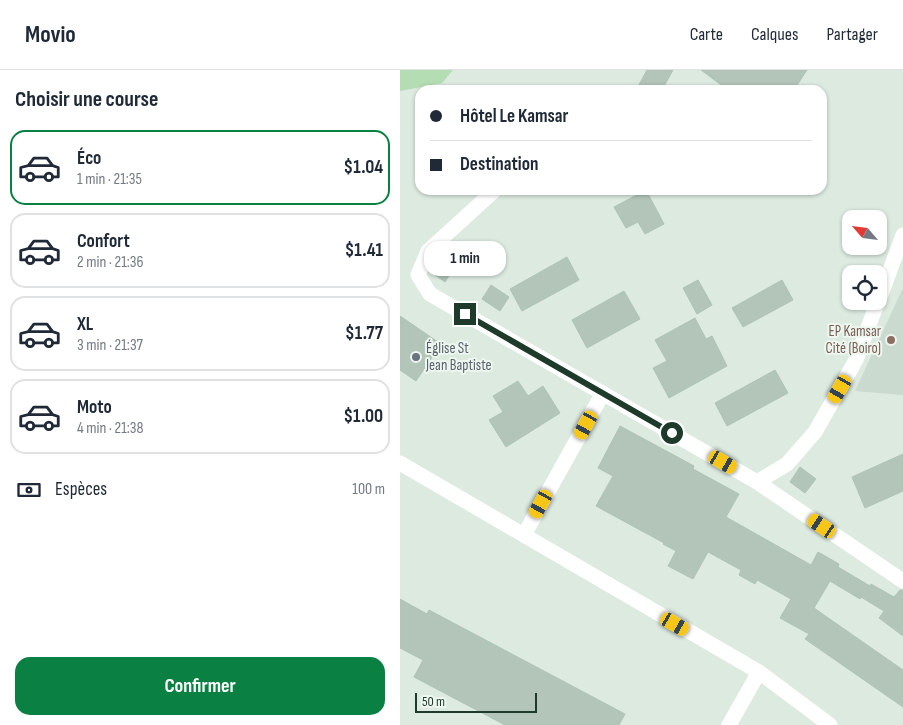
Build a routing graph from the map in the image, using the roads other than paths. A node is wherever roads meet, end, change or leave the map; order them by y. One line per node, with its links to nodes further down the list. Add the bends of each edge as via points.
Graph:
1 (490, 195): 5 (street, via 428,251 418,275 430,294)
2 (903, 235): 3 (street)
3 (887, 277)
4 (875, 310): 7 (street, via 856,360 815,432 787,464)
5 (603, 393): 7 (street); 8 (street)
6 (400, 463): 8 (street)
7 (757, 482): 9 (street)
8 (524, 535): 10 (street)
9 (903, 581)
10 (759, 672): 11 (street); 12 (street)
11 (729, 725)
12 (830, 725)

